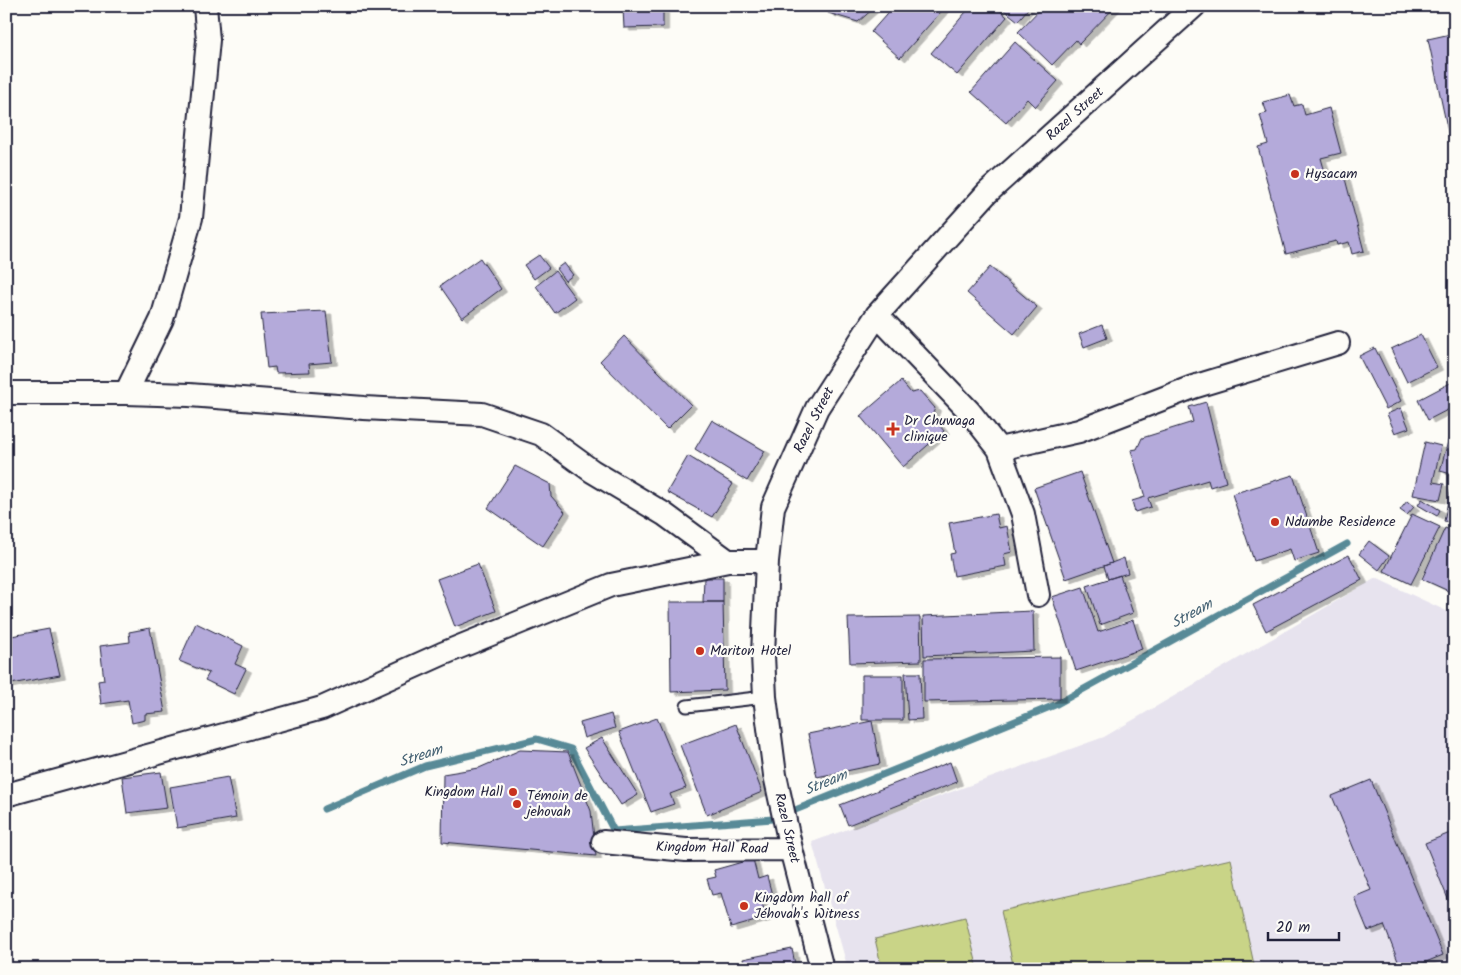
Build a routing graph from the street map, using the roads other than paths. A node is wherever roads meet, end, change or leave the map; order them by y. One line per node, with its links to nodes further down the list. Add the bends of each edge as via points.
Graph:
1 (205, 6): 5 (street, via 208,40 191,218 162,320)
2 (1194, 6): 3 (street, Razel Street, via 988,193)
3 (877, 315): 7 (street, via 969,411); 9 (street, Razel Street, via 817,408 773,507)
4 (1338, 343): 7 (street, via 1193,387 1079,431)
5 (126, 393): 6 (street); 8 (street, via 482,414 541,434 592,471 664,514)
6 (6, 394)
7 (999, 449): 10 (street, via 1022,514)
8 (728, 561): 9 (street); 13 (street, via 610,585 442,654 322,708)
9 (767, 561): 11 (street, Razel Street, via 763,654)
10 (1038, 595)
11 (765, 697): 12 (lane); 15 (street, Razel Street, via 775,775)
12 (687, 706)
13 (6, 795)
14 (603, 842): 15 (street, Kingdom Hall Road, via 686,850)
15 (792, 849): 16 (street, Razel Street)
16 (822, 969)

